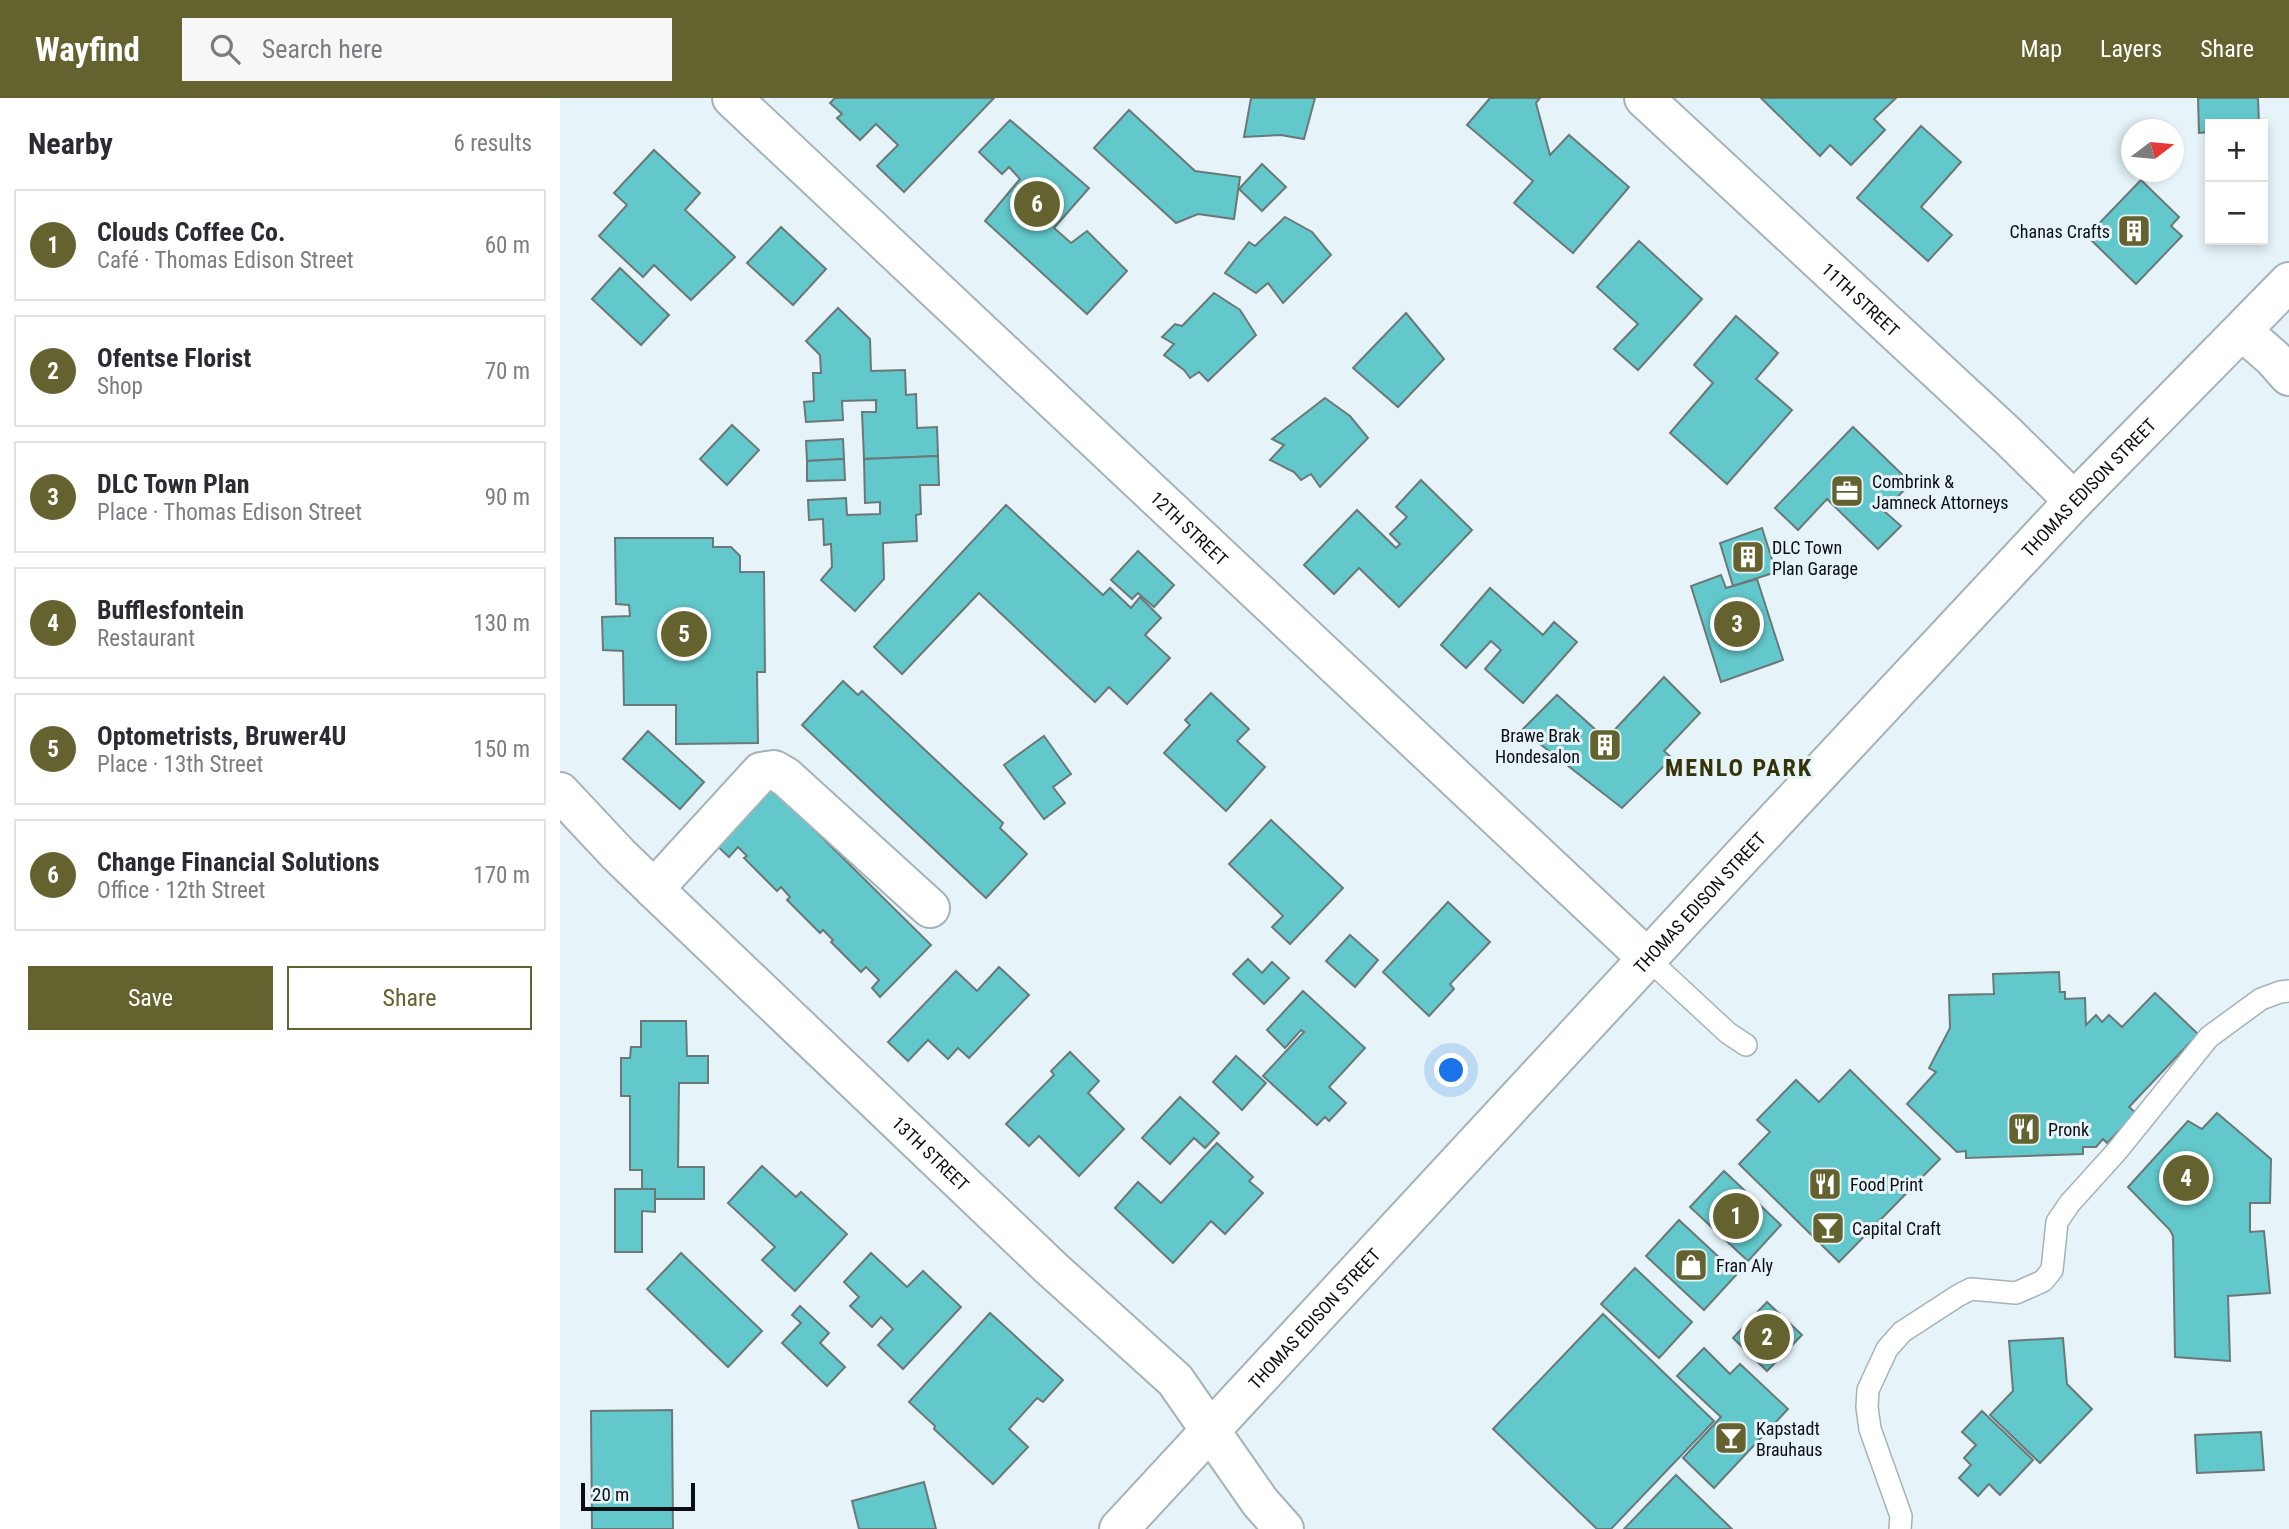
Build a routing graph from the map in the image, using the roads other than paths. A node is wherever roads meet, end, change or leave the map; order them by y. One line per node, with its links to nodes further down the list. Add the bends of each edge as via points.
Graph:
1 (732, 98): 10 (street, 12TH STREET)
2 (1644, 98): 6 (street, 11TH STREET)
3 (2289, 282): 4 (street, THOMAS EDISON STREET)
4 (2242, 331): 5 (street); 6 (street, THOMAS EDISON STREET)
5 (2289, 376)
6 (2074, 501): 10 (street, THOMAS EDISON STREET)
7 (560, 792): 8 (street, 13TH STREET)
8 (654, 889): 9 (street, via 761,772 774,770); 13 (street, 13TH STREET, via 1051,1268 1175,1380)
9 (930, 908)
10 (1647, 958): 12 (lane); 13 (street, THOMAS EDISON STREET)
11 (2289, 991): 16 (lane, via 2254,1003 2195,1052 2057,1222 2052,1270 2043,1281 2016,1293 1971,1289 1902,1332 1887,1349 1868,1390 1867,1406 1870,1429 1901,1516)
12 (1746, 1045)
13 (1211, 1432): 14 (street, THOMAS EDISON STREET); 15 (street, 13TH STREET)
14 (1119, 1529)
15 (1284, 1529)
16 (1900, 1529)

